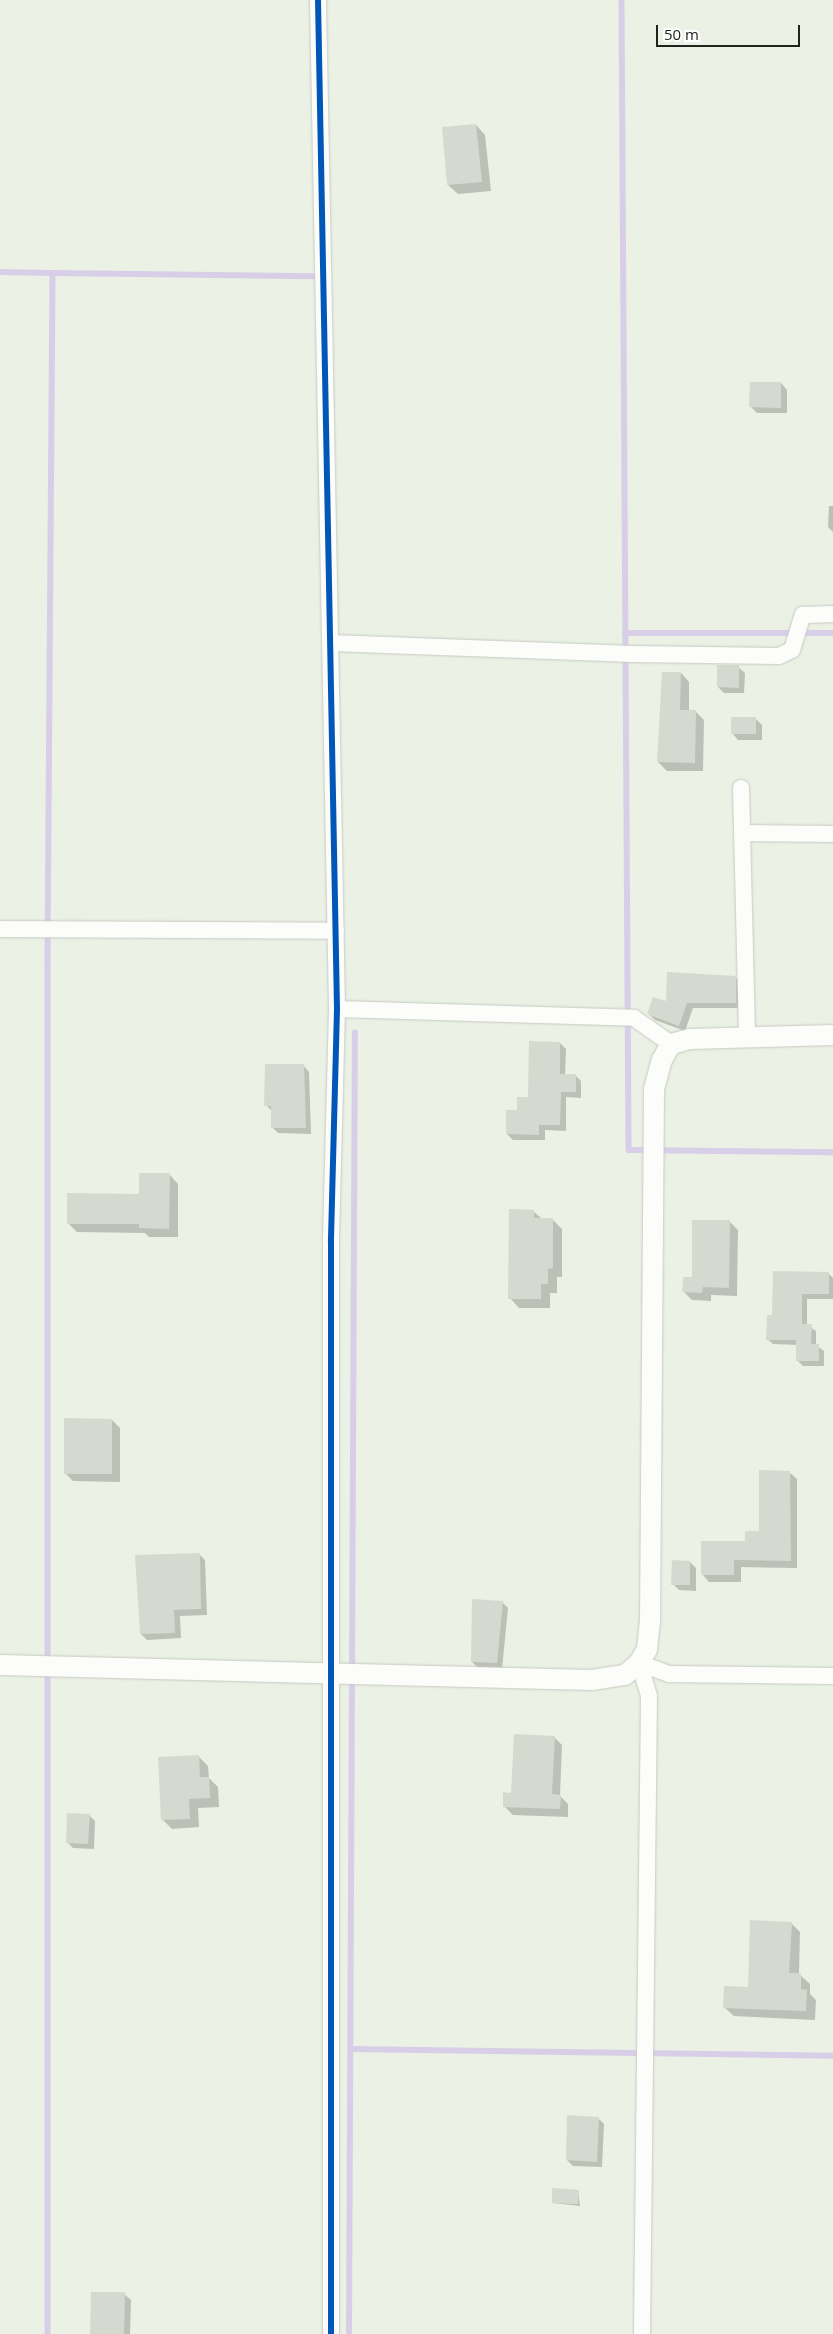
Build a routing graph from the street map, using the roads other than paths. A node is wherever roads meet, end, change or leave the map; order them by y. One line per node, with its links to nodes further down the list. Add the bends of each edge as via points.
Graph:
1 (318, 0): 3 (street)
2 (833, 614): 3 (street, via 803,616 792,650 779,656)
3 (331, 643): 8 (street)
4 (741, 788): 5 (street)
5 (742, 833): 6 (street); 11 (street)
6 (833, 834)
7 (0, 929): 8 (street)
8 (336, 931): 9 (street)
9 (337, 1009): 12 (street, via 628,1018); 15 (street, via 331,1242)
10 (833, 1034): 11 (street)
11 (747, 1037): 12 (street, via 690,1038)
12 (671, 1044): 13 (street, via 662,1060 654,1089 650,1622 646,1649)
13 (639, 1663): 15 (street, via 625,1675 592,1680); 16 (street, via 669,1674); 18 (street, via 649,1696)
14 (0, 1665): 15 (street)
15 (346, 1672): 17 (street)
16 (833, 1676)
17 (331, 2334)
18 (642, 2334)

